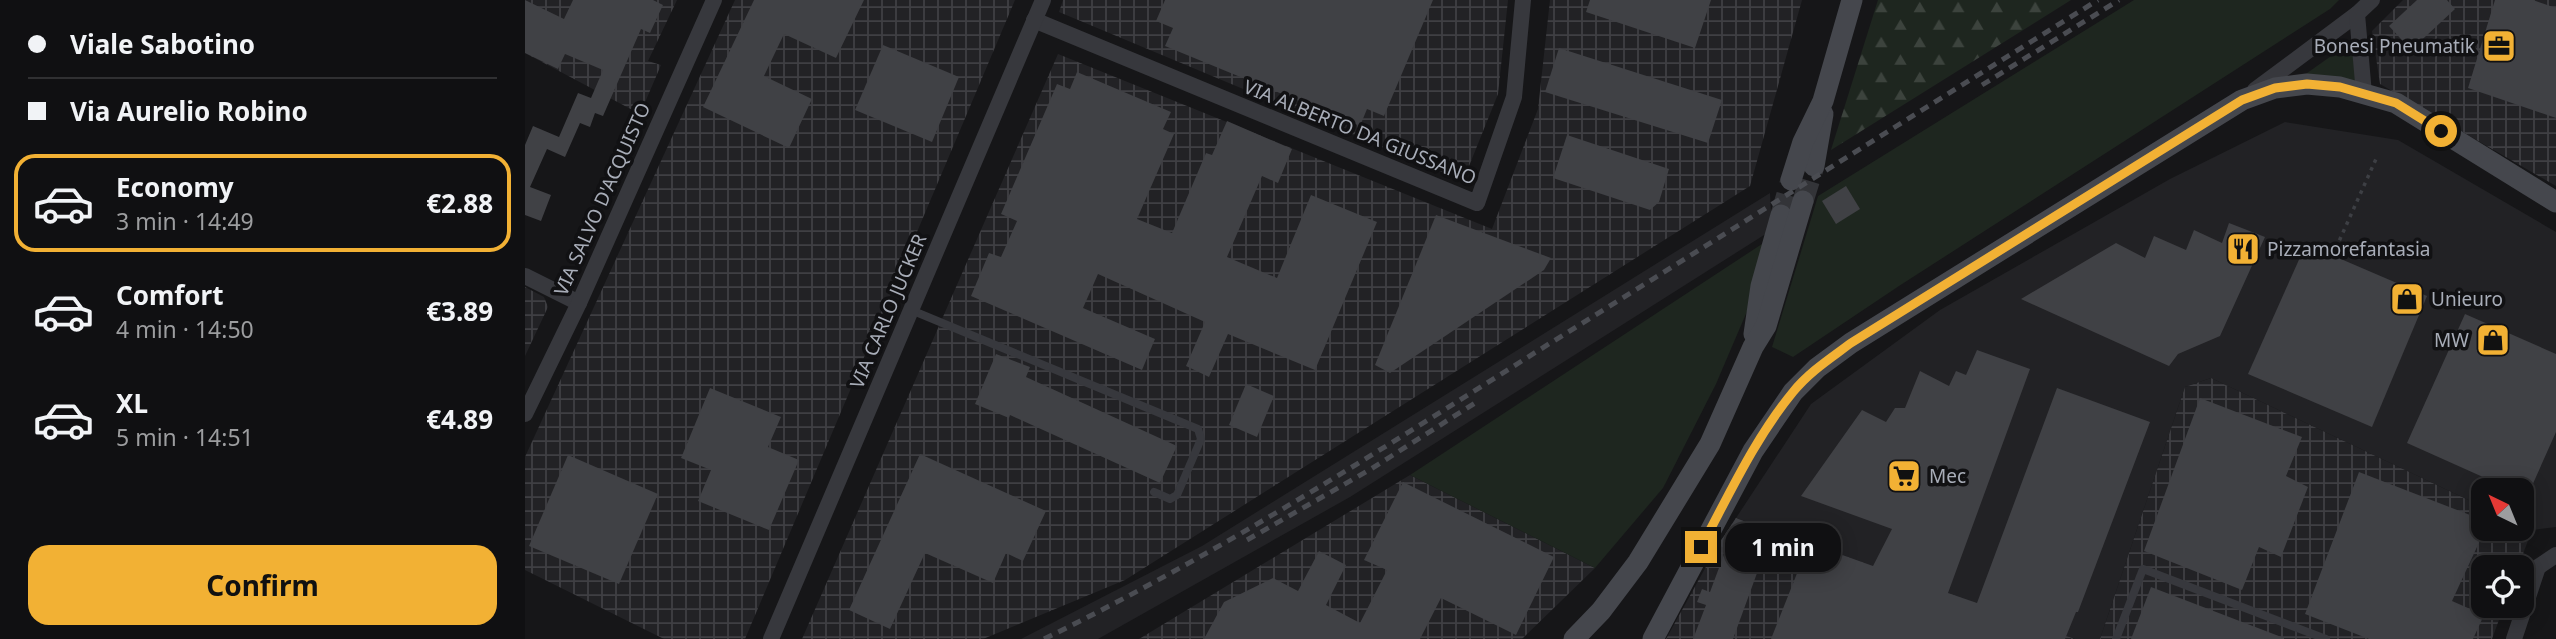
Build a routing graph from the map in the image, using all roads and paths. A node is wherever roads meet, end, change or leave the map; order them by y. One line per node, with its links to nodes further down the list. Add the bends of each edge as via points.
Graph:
1 (715, 0): 19 (street, VIA SALVO D'ACQUISTO)
2 (1043, 0): 7 (street, VIA CARLO JUCKER)
3 (1523, 0): 7 (street, VIA ALBERTO DA GIUSSANO, via 1514,97 1477,203)
4 (1852, 0): 10 (street)
5 (2372, 0): 6 (street)
6 (2357, 14): 8 (street); 9 (street)
7 (1034, 20): 20 (street, VIA CARLO JUCKER)
8 (2364, 94): 9 (street, via 2307,84 2275,88); 15 (street, via 2396,103)
9 (2242, 100): 27 (street, via 1817,368 1793,392 1753,451)
10 (1823, 101): 12 (street); 13 (street)
11 (2376, 159): 17 (path)
12 (1814, 166)
13 (1791, 180)
14 (1803, 201): 21 (street, via 1766,326)
15 (2556, 202)
16 (1781, 215): 21 (street, via 1761,286)
17 (2336, 247)
18 (525, 276): 19 (street)
19 (579, 303): 22 (street, VIA SALVO D'ACQUISTO)
20 (911, 310): 23 (lane, via 1198,429 1202,439 1177,495 1170,499); 25 (street, VIA CARLO JUCKER)
21 (1753, 347): 26 (street, via 1716,432 1663,525 1629,575)
22 (525, 414)
23 (1154, 492)
24 (2556, 555): 30 (street, via 2538,567)
25 (771, 639)
26 (1574, 639)
27 (1653, 639)
28 (2116, 639): 29 (lane, via 2143,569)
29 (2326, 639)
30 (2514, 639)

